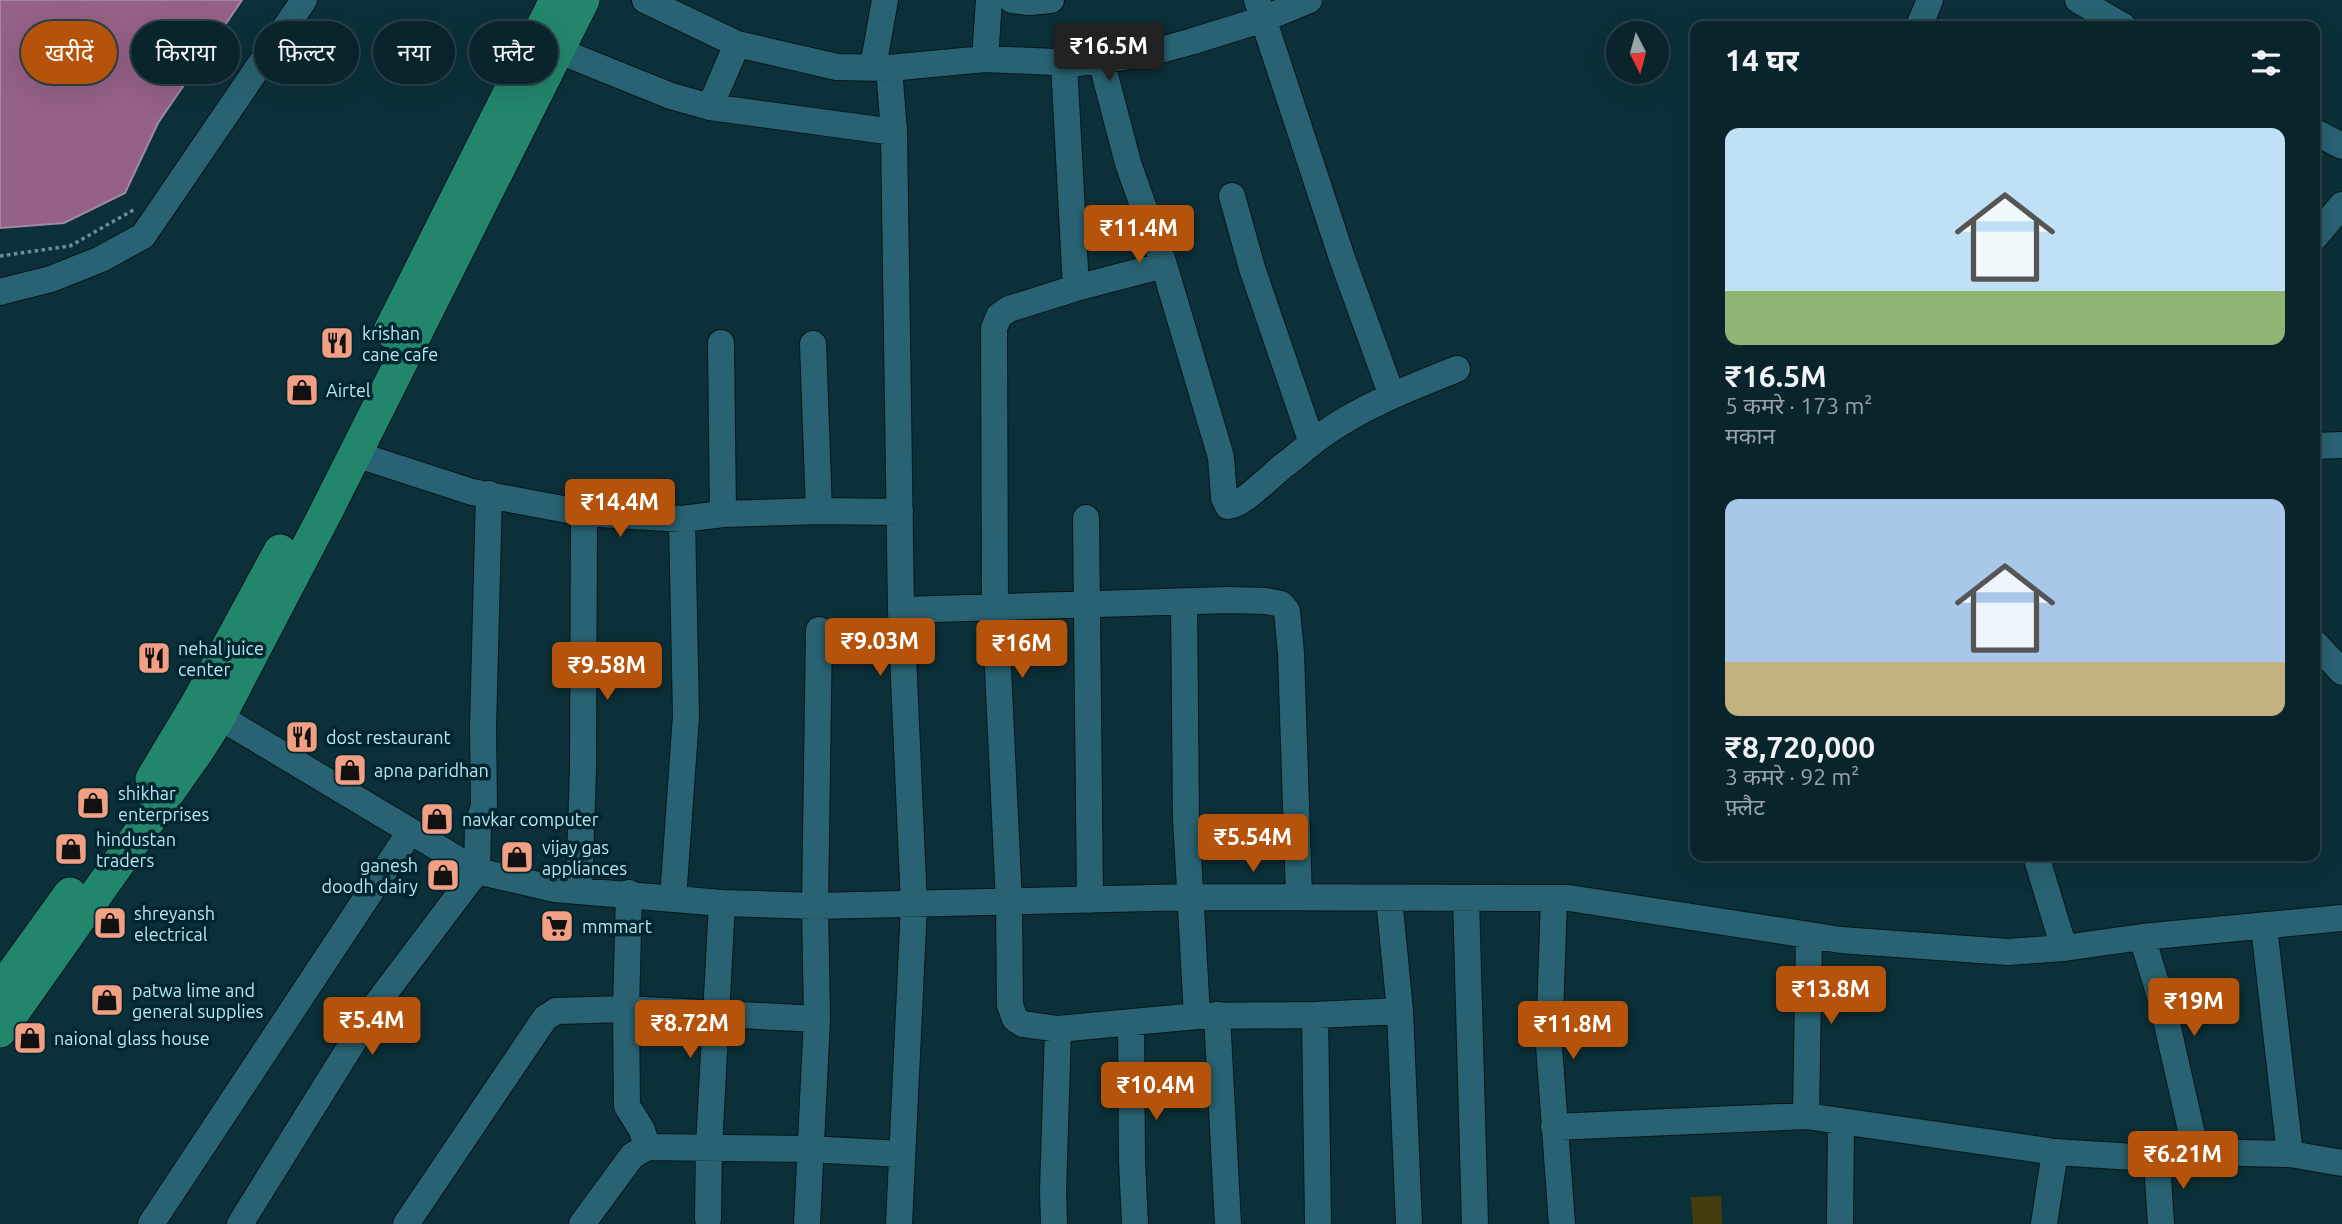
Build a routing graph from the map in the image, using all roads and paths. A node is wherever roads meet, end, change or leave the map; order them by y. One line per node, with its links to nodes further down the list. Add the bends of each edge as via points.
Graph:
1 (304, 0): 34 (street, via 143,236 51,279)
2 (556, 0): 57 (main road, via 290,531)
3 (583, 0): 16 (main road)
4 (645, 0): 15 (street)
5 (885, 0): 21 (street)
6 (989, 0): 18 (street)
7 (1012, 0): 8 (street)
8 (1051, 0)
9 (1309, 0): 11 (street)
10 (1930, 0): 13 (street)
11 (1260, 9): 19 (street, via 1179,45); 38 (street)
12 (2079, 10): 14 (street)
13 (1921, 21)
14 (2109, 21)
15 (737, 44): 21 (street, via 836,67); 23 (street)
16 (558, 48)
17 (558, 50): 23 (street)
18 (985, 59): 20 (street); 21 (street)
19 (1101, 60): 20 (street); 32 (street, via 1128,163)
20 (1064, 63): 33 (street)
21 (881, 67): 24 (street)
22 (540, 84): 42 (main road)
23 (710, 107): 24 (street)
24 (894, 132): 45 (street)
25 (2320, 135): 26 (street)
26 (2342, 146)
27 (1232, 196): 39 (street)
28 (2342, 205): 30 (street)
29 (138, 207): 31 (path, via 70,246)
30 (2320, 231)
31 (0, 256)
32 (1164, 265): 33 (street); 39 (street, via 1221,457 1227,506 1243,502)
33 (1076, 288): 52 (street, via 1009,309 999,316 994,328)
34 (0, 292)
35 (721, 343): 47 (street)
36 (813, 344): 44 (street)
37 (1457, 369): 38 (street)
38 (1392, 396): 39 (street)
39 (1312, 443)
40 (2342, 444): 41 (street)
41 (2320, 446)
42 (355, 454): 43 (street); 57 (main road)
43 (489, 494): 46 (street); 60 (street, via 484,805 478,825)
44 (819, 511): 45 (street); 47 (street)
45 (900, 512): 53 (street)
46 (584, 513): 49 (street); 61 (street)
47 (723, 514): 49 (street)
48 (1086, 518): 51 (street)
49 (682, 519): 68 (street, via 686,716)
50 (1184, 602): 51 (street); 63 (street, via 1186,817); 64 (street, via 1266,601 1281,604 1287,611)
51 (1088, 603): 52 (street); 69 (street)
52 (995, 606): 53 (street); 70 (street)
53 (901, 610): 72 (street)
54 (819, 630): 73 (street)
55 (2320, 649): 56 (street)
56 (2342, 673)
57 (208, 710): 58 (street); 79 (main road); 88 (main road, via 196,753)
58 (410, 832): 60 (street); 102 (street)
59 (2038, 861): 78 (street)
60 (477, 872): 61 (street); 103 (street, via 378,1002)
61 (579, 891): 62 (street)
62 (629, 894): 68 (street); 80 (street)
63 (1192, 897): 64 (street); 69 (street); 84 (street)
64 (1298, 897): 65 (street)
65 (1389, 898): 66 (street); 81 (street)
66 (1466, 898): 67 (street); 113 (street)
67 (1554, 898): 76 (street); 91 (street, via 1549,1046)
68 (673, 899): 71 (street)
69 (1090, 900): 70 (street)
70 (1009, 902): 72 (street); 87 (street, via 1010,1005 1015,1018 1023,1024)
71 (722, 903): 73 (street); 83 (street)
72 (915, 905): 73 (street); 97 (street)
73 (815, 906): 85 (street)
74 (2342, 918): 75 (street)
75 (2264, 927): 77 (street); 98 (street)
76 (1809, 935): 78 (street, via 2008,952); 89 (street)
77 (2142, 937): 78 (street); 96 (street)
78 (2064, 948)
79 (0, 991)
80 (626, 1009): 83 (street); 92 (street, via 627,1106); 104 (street, via 556,1011 545,1018)
81 (1400, 1011): 82 (street); 112 (street)
82 (1315, 1015): 84 (street); 111 (street)
83 (716, 1016): 85 (street); 93 (street)
84 (1207, 1016): 86 (street); 110 (street)
85 (817, 1020): 94 (street)
86 (1131, 1022): 87 (street); 109 (street)
87 (1058, 1029): 108 (street)
88 (0, 1031)
89 (1806, 1116): 90 (street); 91 (street)
90 (1841, 1121): 95 (street); 115 (street)
91 (1553, 1127): 114 (street)
92 (647, 1147): 93 (street); 105 (street, via 632,1156)
93 (709, 1147): 94 (street); 101 (street)
94 (809, 1149): 97 (street); 106 (street)
95 (2055, 1152): 99 (street, via 2150,1158); 116 (street)
96 (2196, 1152): 98 (street); 99 (street)
97 (901, 1154): 107 (street)
98 (2290, 1154): 100 (street)
99 (2157, 1163): 117 (street)
100 (2342, 1163)
101 (708, 1219)
102 (151, 1224)
103 (240, 1224)
104 (406, 1224)
105 (582, 1224)
106 (807, 1224)
107 (899, 1224)
108 (1055, 1224)
109 (1136, 1224)
110 (1228, 1224)
111 (1318, 1224)
112 (1409, 1224)
113 (1475, 1224)
114 (1562, 1224)
115 (1840, 1224)
116 (2044, 1224)
117 (2161, 1224)

